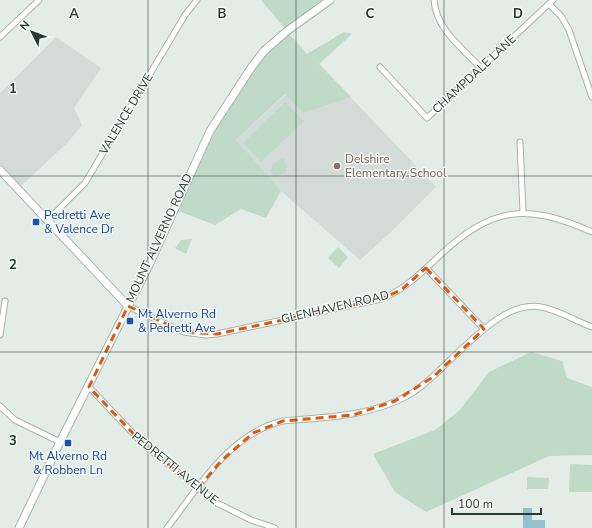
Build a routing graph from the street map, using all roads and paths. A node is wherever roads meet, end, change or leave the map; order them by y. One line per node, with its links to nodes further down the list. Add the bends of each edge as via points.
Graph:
1 (39, 0): 6 (street)
2 (197, 0): 13 (street, VALENCE DRIVE, via 185,15 86,183)
3 (330, 0): 17 (street, MOUNT ALVERNO ROAD, via 287,31 264,51 251,68 210,131)
4 (434, 0): 8 (street, via 443,27)
5 (551, 2): 8 (street, CHAMPDALE LANE); 9 (street, via 569,30)
6 (0, 37)
7 (380, 68): 8 (street, CHAMPDALE LANE, via 428,118)
8 (481, 68)
9 (592, 97)
10 (520, 142): 12 (street)
11 (0, 170): 13 (street)
12 (523, 213): 14 (street, GLENHAVEN ROAD, via 553,216); 15 (street, GLENHAVEN ROAD, via 496,218 472,228)
13 (47, 221): 17 (street)
14 (592, 232)
15 (426, 268): 17 (street, GLENHAVEN ROAD, via 401,290 381,298 217,334 182,331); 19 (street)
16 (6, 301): 20 (street)
17 (128, 306): 21 (street, MOUNT ALVERNO ROAD)
18 (592, 327): 19 (street, via 551,309 534,306 510,310)
19 (484, 329): 24 (street, via 433,378 395,402 353,415 283,422 253,433 221,461)
20 (0, 335)
21 (88, 387): 23 (street, MOUNT ALVERNO ROAD); 24 (street, PEDRETTI AVENUE, via 145,446)
22 (0, 406): 23 (street, via 15,420)
23 (60, 442): 25 (street, MOUNT ALVERNO ROAD)
24 (198, 488): 26 (street); 27 (street, PEDRETTI AVENUE, via 223,507)
25 (19, 528)
26 (167, 528)
27 (275, 528)

